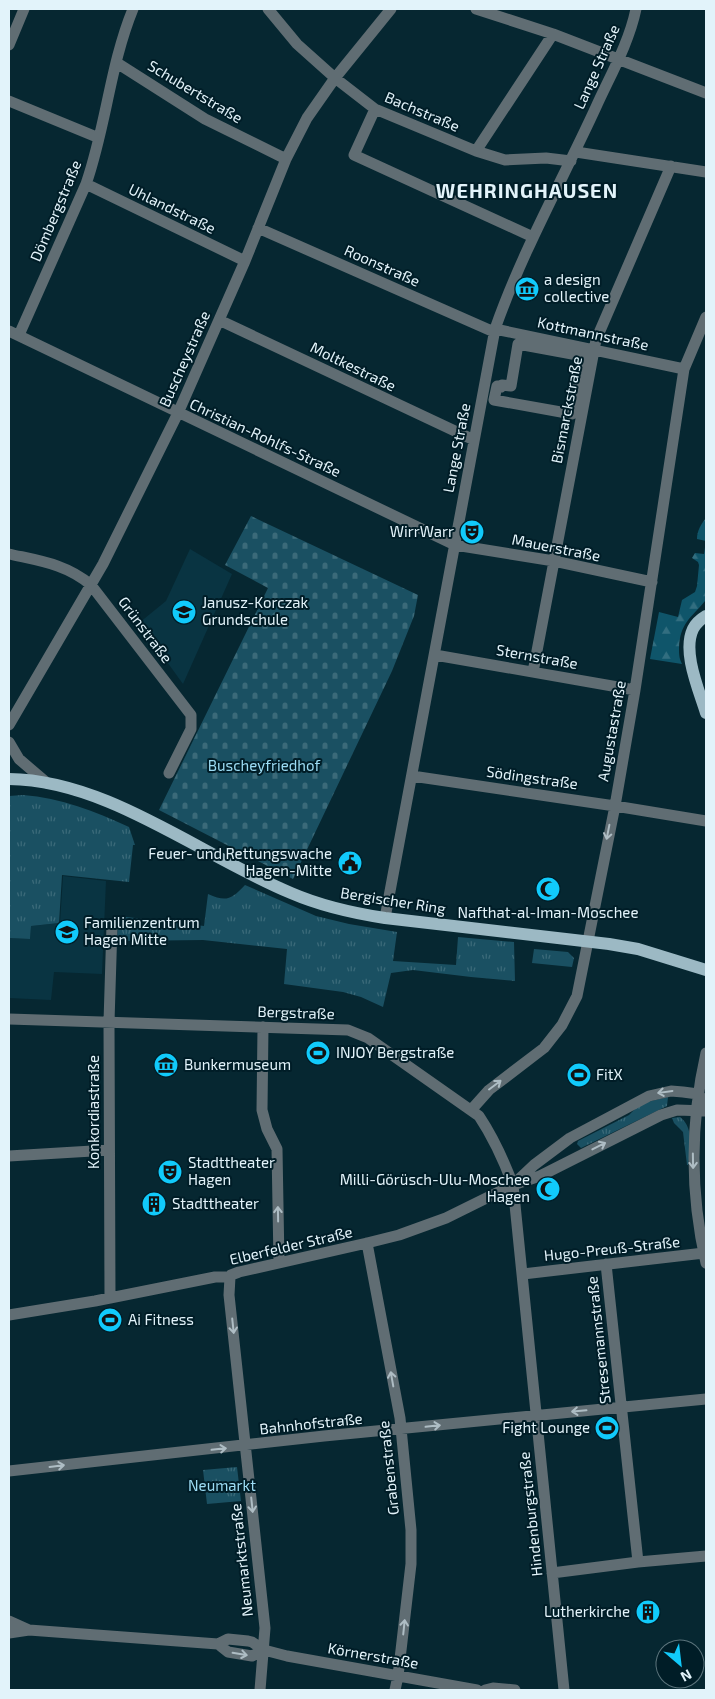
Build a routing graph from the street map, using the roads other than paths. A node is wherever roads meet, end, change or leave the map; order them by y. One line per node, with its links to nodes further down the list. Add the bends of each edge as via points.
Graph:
1 (24, 9): 9 (street)
2 (132, 9): 11 (street, Dömbergstraße)
3 (268, 9): 12 (street, Bachstraße, via 297,44)
4 (390, 9): 12 (street, Buscheystraße)
5 (476, 9): 7 (street)
6 (636, 9): 10 (street, Lange Straße)
7 (506, 14): 8 (street)
8 (553, 34): 10 (street); 17 (street)
9 (9, 45)
10 (618, 60): 13 (street); 18 (street, Lange Straße)
11 (117, 63): 16 (street, Dömbergstraße); 19 (street, Schubertstraße, via 205,119)
12 (335, 78): 15 (street, Bachstraße); 19 (street, Buscheystraße, via 307,118)
13 (706, 93)
14 (9, 101): 16 (street)
15 (375, 109): 17 (street, Bachstraße); 24 (street, via 354,154)
16 (99, 138): 22 (street, Dömbergstraße)
17 (476, 151): 18 (street, Bachstraße, via 504,160)
18 (573, 157): 20 (street, Bachstraße); 24 (street, Lange Straße)
19 (286, 159): 23 (street, Buscheystraße)
20 (671, 166): 21 (street, Bachstraße); 30 (street, Bismarckstraße)
21 (706, 172)
22 (86, 184): 25 (street, Uhlandstraße); 29 (street, Dömbergstraße)
23 (258, 228): 25 (street, Buscheystraße); 28 (street, Roonstraße)
24 (533, 237): 28 (street, Lange Straße)
25 (245, 260): 27 (street, Buscheystraße)
26 (706, 317): 31 (street, Augustastraße)
27 (219, 320): 35 (street, Buscheystraße); 36 (street, Moltkestraße)
28 (498, 331): 30 (street, Kottmannstraße); 32 (street, Lange Straße)
29 (14, 333): 35 (street, Christian-Rohlfs-Straße)
30 (594, 349): 31 (street, Kottmannstraße); 34 (street, Bismarckstraße)
31 (684, 369): 40 (street, Augustastraße)
32 (483, 394): 33 (street); 36 (street, Lange Straße)
33 (495, 396): 34 (street); 34 (street, via 497,386 511,386 518,344 583,356)
34 (577, 411): 39 (street, Bismarckstraße)
35 (178, 413): 37 (street, Christian-Rohlfs-Straße); 41 (street, Buscheystraße)
36 (474, 440): 37 (street, Lange Straße)
37 (455, 545): 39 (street, Mauerstraße); 43 (street, Lange Straße)
38 (9, 554): 41 (street, Grünstraße, via 77,573)
39 (554, 561): 40 (street, Mauerstraße); 44 (street, Bismarckstraße)
40 (652, 582): 45 (street, Augustastraße)
41 (91, 585): 47 (street, Buscheystraße); 49 (street, Grünstraße, via 191,715 191,729)
42 (706, 616): 46 (main road, via 697,622 689,642 694,676)
43 (435, 655): 44 (street, Sternstraße); 50 (street, Lange Straße)
44 (533, 672): 45 (street, Sternstraße)
45 (635, 690): 53 (street, Augustastraße)
46 (706, 713)
47 (9, 725)
48 (9, 742): 52 (street, via 19,759)
49 (169, 773)
50 (412, 776): 53 (street, Södingstraße); 55 (street, Lange Straße)
51 (9, 780): 52 (main road, Bergischer Ring)
52 (47, 783): 55 (main road, Bergischer Ring, via 83,792 120,807 290,893 325,906)
53 (615, 806): 54 (street, Södingstraße); 57 (street, Augustastraße, one-way to 57)
54 (706, 821)
55 (385, 918): 57 (main road, Bergischer Ring)
56 (112, 925): 60 (street, Konkordiastraße)
57 (588, 943): 58 (main road, Bergischer Ring, via 638,949); 65 (street, Augustastraße, one-way to 57, via 489,1090 554,1038 577,996)
58 (706, 970)
59 (9, 1019): 60 (street, Bergstraße)
60 (109, 1022): 61 (street, Bergstraße); 68 (street, Konkordiastraße)
61 (263, 1027): 65 (street, Bergstraße, via 326,1028 358,1033); 74 (street, one-way to 61, via 277,1149 262,1110)
62 (706, 1053): 63 (street)
63 (698, 1094): 64 (street); 66 (street); 67 (street, Elberfelder Straße, one-way to 67, via 671,1091 649,1096)
64 (706, 1103)
65 (472, 1109): 71 (street, Bergstraße, via 487,1127)
66 (701, 1112): 70 (street, Elberfelder Straße, one-way to 66, via 660,1115 677,1110); 73 (street, one-way to 73, via 694,1178)
67 (570, 1138): 70 (street, via 572,1148); 71 (street, Elberfelder Straße, via 534,1164)
68 (109, 1150): 69 (street); 78 (street, Konkordiastraße)
69 (9, 1156)
70 (579, 1156): 71 (street, Elberfelder Straße, via 540,1176)
71 (513, 1185): 72 (street, Elberfelder Straße, via 446,1218); 76 (street, Hindenburgstraße)
72 (367, 1243): 74 (street, Elberfelder Straße); 83 (street, Grabenstraße, one-way to 72)
73 (705, 1258): 75 (street, Hugo-Preuß-Straße)
74 (279, 1263): 77 (street, Elberfelder Straße, via 234,1273)
75 (606, 1264): 76 (street, Hugo-Preuß-Straße); 81 (street, Stresemannstraße)
76 (523, 1274): 82 (street, Hindenburgstraße)
77 (230, 1277): 78 (street, Elberfelder Straße, via 215,1277); 84 (street, Neumarktstraße, one-way to 84, via 229,1295)
78 (110, 1298): 79 (street, Elberfelder Straße)
79 (9, 1315)
80 (706, 1399): 81 (street, Bahnhofstraße)
81 (621, 1408): 82 (street, Bahnhofstraße, one-way to 82); 87 (street, Stresemannstraße)
82 (537, 1415): 83 (street, Bahnhofstraße, one-way to 82); 88 (street, Hindenburgstraße)
83 (401, 1429): 84 (street, Bahnhofstraße); 93 (street, Grabenstraße, one-way to 83, via 411,1552)
84 (245, 1446): 85 (street, Bahnhofstraße, one-way to 84); 92 (street, Neumarktstraße, one-way to 92)
85 (9, 1471)
86 (706, 1556): 87 (street)
87 (638, 1562): 88 (street)
88 (552, 1573): 99 (street, Hindenburgstraße)
89 (9, 1620): 90 (street, Körnerstraße)
90 (28, 1630): 91 (street, Körnerstraße); 92 (street, Körnerstraße, via 218,1644 228,1652 252,1656)
91 (9, 1633)
92 (264, 1650): 93 (street, Körnerstraße); 94 (street, Neumarktstraße)
93 (398, 1676): 95 (street, Grabenstraße); 96 (street, Körnerstraße)
94 (260, 1690)
95 (395, 1690)
96 (478, 1690)
97 (485, 1690): 98 (street)
98 (514, 1690)
99 (564, 1690)

